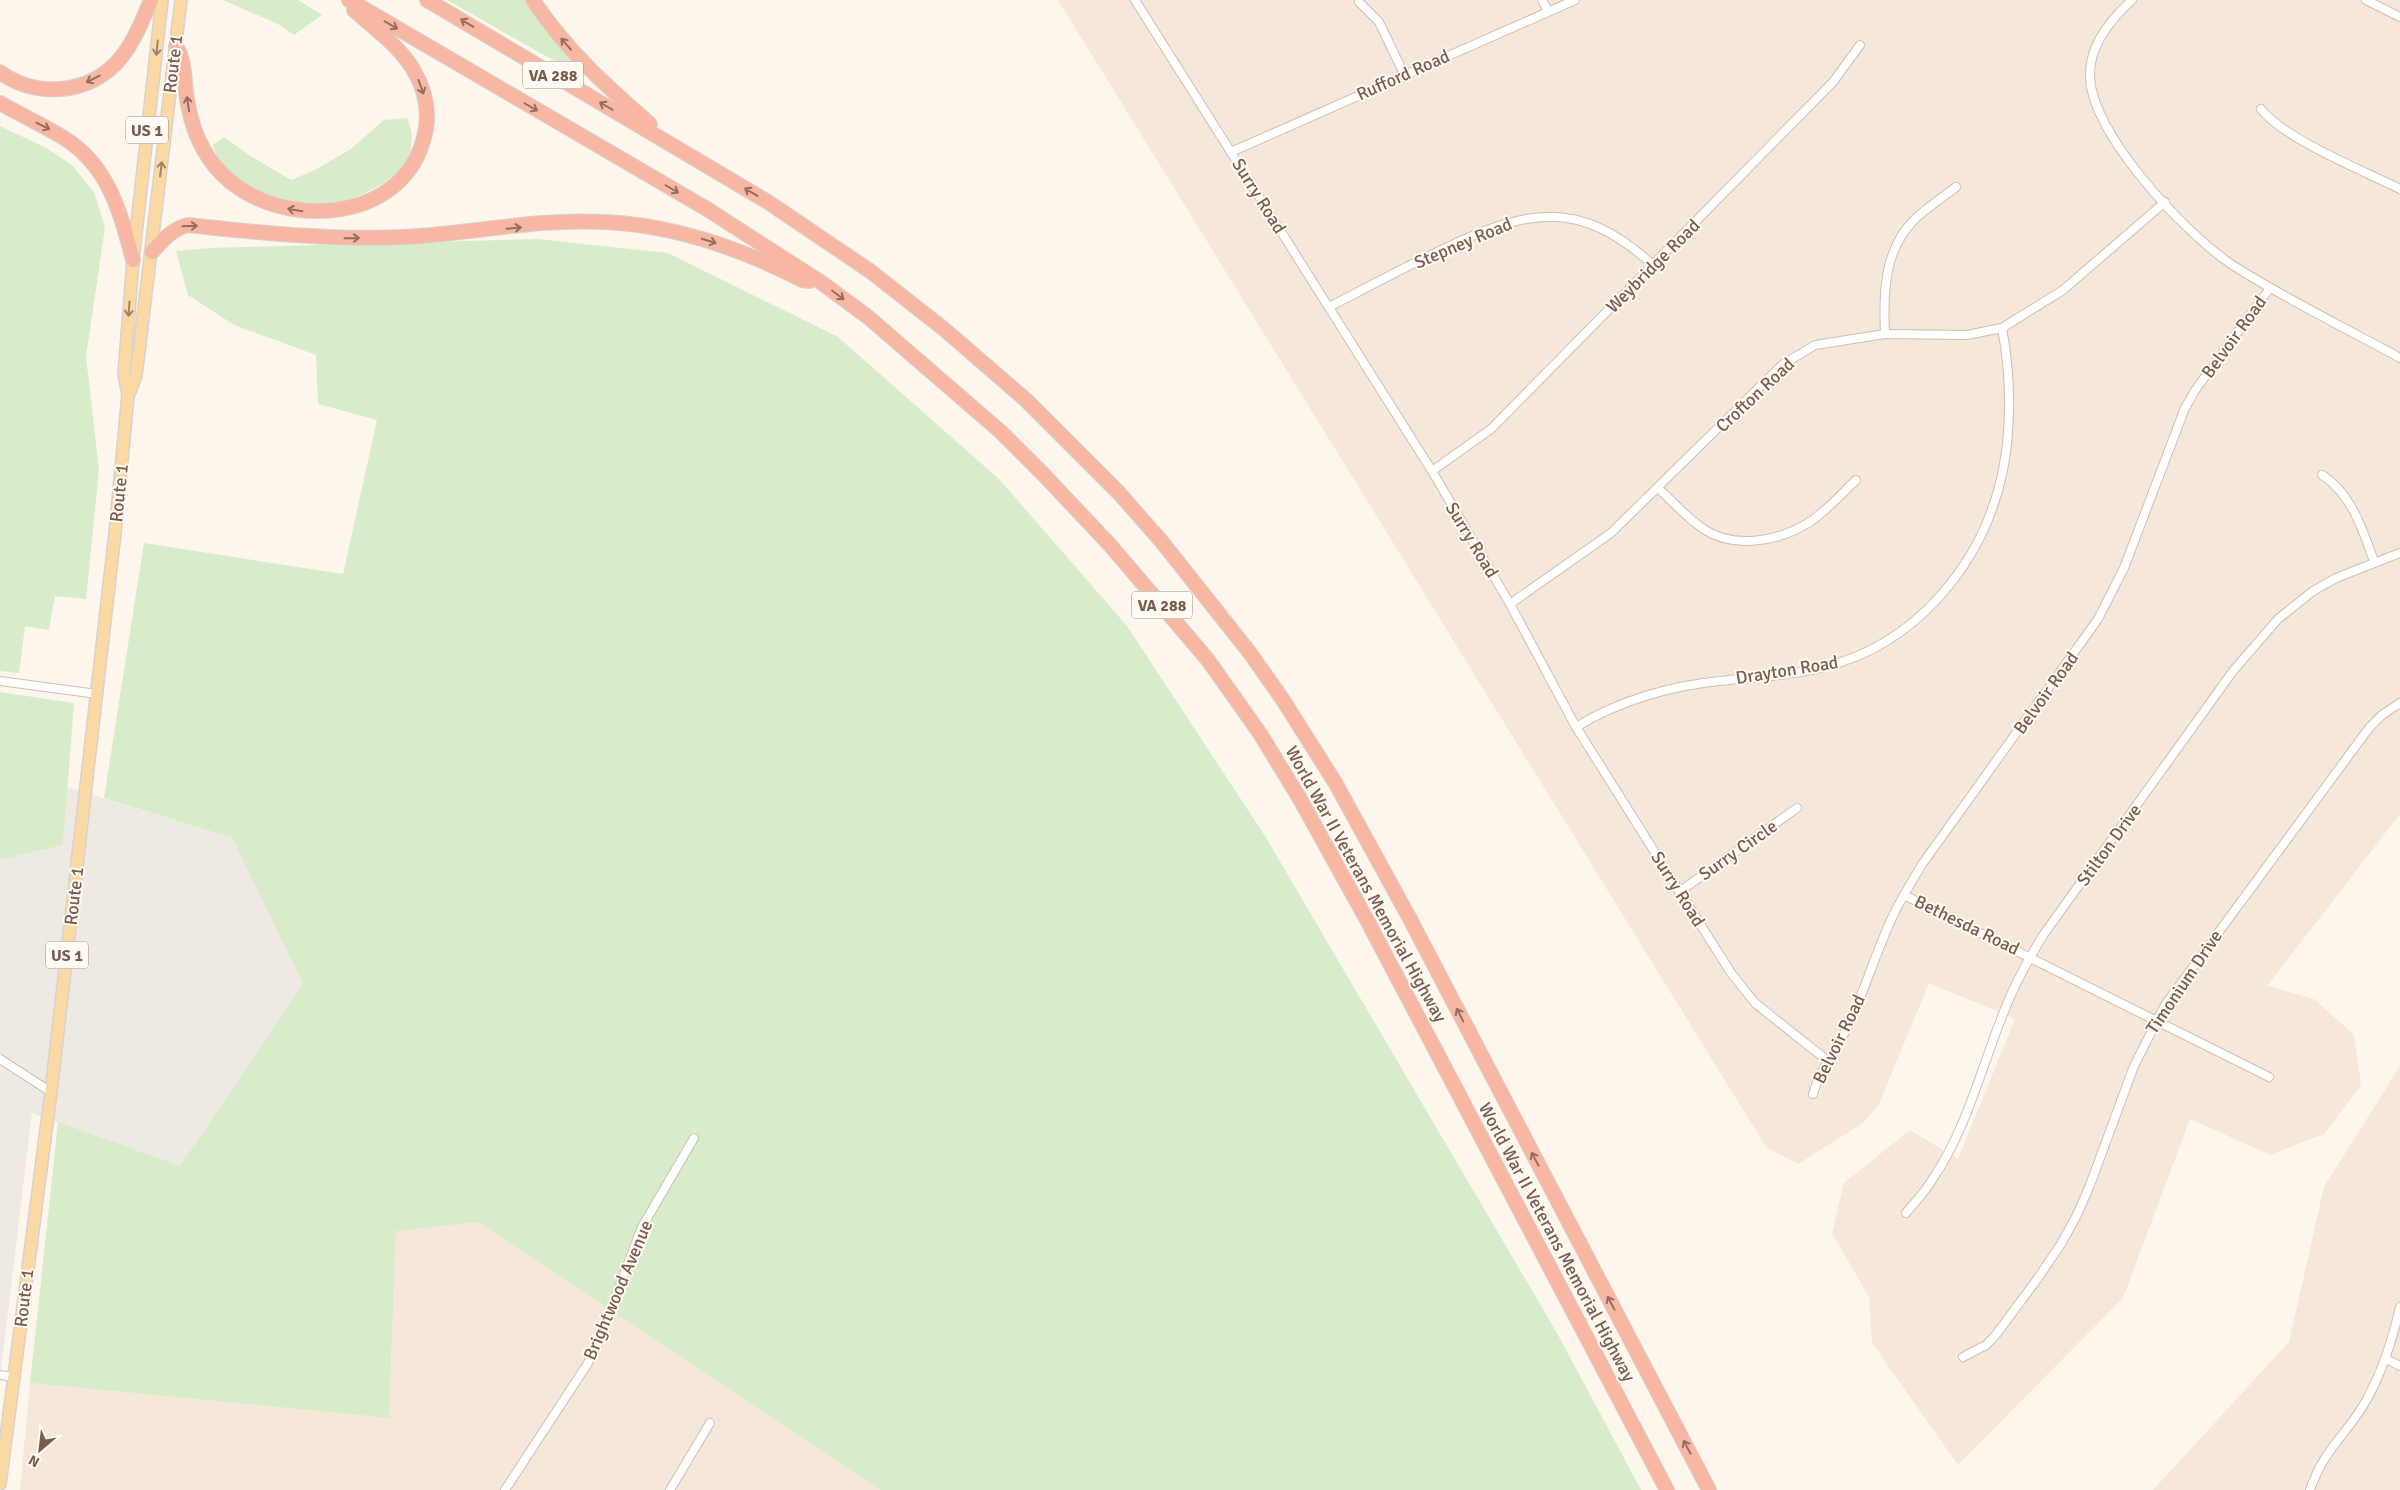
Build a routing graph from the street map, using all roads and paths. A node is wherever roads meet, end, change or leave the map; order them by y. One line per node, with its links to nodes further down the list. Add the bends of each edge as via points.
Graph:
1 (151, 0): 18 (highway, one-way to 18, via 141,24 118,60 105,73 86,83 66,89 45,90 17,82)
2 (162, 0): 28 (main road, Route 1 / US 1, one-way to 28)
3 (181, 0): 17 (main road, Route 1 / US 1)
4 (342, 0): 17 (highway, one-way to 17, via 403,55 419,80 426,106 425,135 415,162 399,183 361,204 338,210 299,211 262,201 234,186 210,160 194,130 183,58)
5 (349, 0): 30 (highway, World War II Veterans Memorial Highway / VA 288, one-way to 30, via 707,209)
6 (427, 0): 22 (highway, World War II Veterans Memorial Highway / VA 288, one-way to 6)
7 (533, 0): 22 (highway, one-way to 7, via 586,67)
8 (1136, 0): 23 (street, Surry Road)
9 (1542, 0): 14 (street)
10 (1574, 0): 14 (street, Rufford Road)
11 (2132, 0): 26 (street, via 2117,13 2100,38 2091,65 2092,91 2104,124 2120,149)
12 (2366, 0): 15 (street)
13 (1359, 2): 19 (street, via 1379,22)
14 (1548, 11): 19 (street, Rufford Road)
15 (2400, 17)
16 (1860, 44): 29 (street, Weybridge Road, via 1833,82)
17 (176, 46): 27 (main road, Route 1 / US 1, one-way to 17)
18 (0, 72)
19 (1404, 74): 23 (street, Rufford Road)
20 (0, 103): 28 (highway, one-way to 28, via 66,139 97,167 118,204)
21 (2261, 109): 25 (street, via 2286,131)
22 (679, 148): 71 (highway, World War II Veterans Memorial Highway / VA 288, one-way to 22, via 1336,784 1283,700 1196,582 1086,459 1026,400 944,329 827,240)
23 (1231, 152): 32 (street, Surry Road)
24 (1956, 187): 34 (street, via 1916,218 1897,243 1887,273)
25 (2400, 189)
26 (2165, 202): 31 (street, via 2213,249); 33 (street, Crofton Road, via 2063,290)
27 (152, 252): 30 (highway, one-way to 30, via 170,233 188,225 344,238 448,235 553,223 604,222 664,229 696,237 754,256 802,280); 36 (main road, Route 1 / US 1, via 136,376)
28 (133, 260): 36 (main road, Route 1 / US 1, one-way to 36, via 124,374)
29 (1654, 266): 32 (street, Stepney Road, via 1632,245 1603,228 1572,219 1528,218 1504,223 1451,246); 37 (street, Weybridge Road, via 1491,429)
30 (822, 283): 70 (highway, World War II Veterans Memorial Highway / VA 288, one-way to 70, via 868,317 956,392 1044,474 1186,632 1256,727 1328,846)
31 (2270, 288): 35 (street); 50 (street, Belvoir Road, via 2185,408 2124,568 2098,619)
32 (1329, 307): 37 (street, Surry Road)
33 (2002, 328): 34 (street, Crofton Road, via 1967,335); 47 (street, Drayton Road, via 2008,409 2006,453 1996,497 1962,569 1922,615 1884,642 1844,661 1787,674 1668,690 1606,710)
34 (1885, 334): 40 (street, Crofton Road, via 1815,345 1782,364)
35 (2400, 358)
36 (128, 396): 45 (main road, Route 1 / US 1)
37 (1432, 471): 43 (street, Surry Road)
38 (2322, 475): 42 (street, via 2348,498)
39 (1856, 480): 40 (street, via 1809,523 1776,537 1758,540 1727,539 1705,530)
40 (1658, 489): 43 (street, Crofton Road, via 1611,533)
41 (2400, 553): 42 (street, Stilton Drive)
42 (2374, 561): 51 (street, Stilton Drive, via 2313,591 2262,636 2233,671)
43 (1510, 604): 47 (street, Surry Road)
44 (0, 681): 45 (street)
45 (97, 694): 56 (main road, Route 1 / US 1)
46 (2400, 703): 52 (street, Timonium Drive, via 2369,728)
47 (1576, 727): 49 (street, Surry Road)
48 (1797, 808): 49 (street, Surry Circle)
49 (1679, 892): 54 (street, Surry Road, via 1731,973 1755,1003)
50 (1904, 894): 51 (street, Bethesda Road); 54 (street, Belvoir Road, via 1848,1025)
51 (2030, 956): 52 (street, Bethesda Road); 59 (street, Stilton Drive, via 2001,1018 1948,1152 1932,1180)
52 (2156, 1019): 55 (street, Bethesda Road); 61 (street, Timonium Drive, via 2134,1066 2090,1185 2061,1244 1995,1336 1986,1345)
53 (0, 1059): 56 (street)
54 (1828, 1061): 57 (street, Belvoir Road)
55 (2269, 1077)
56 (51, 1092): 65 (main road, Route 1 / US 1)
57 (1813, 1094)
58 (694, 1138): 68 (street, Brightwood Avenue, via 642,1227 588,1363)
59 (1906, 1213)
60 (2400, 1307): 62 (street)
61 (1963, 1357)
62 (2386, 1359): 63 (street); 72 (street, via 2362,1408 2324,1457)
63 (2400, 1366)
64 (0, 1375): 65 (street)
65 (14, 1376): 67 (main road, Route 1 / US 1)
66 (710, 1423): 69 (street)
67 (0, 1484)
68 (505, 1490)
69 (670, 1490)
70 (1667, 1490)
71 (1709, 1490)
72 (2310, 1490)

